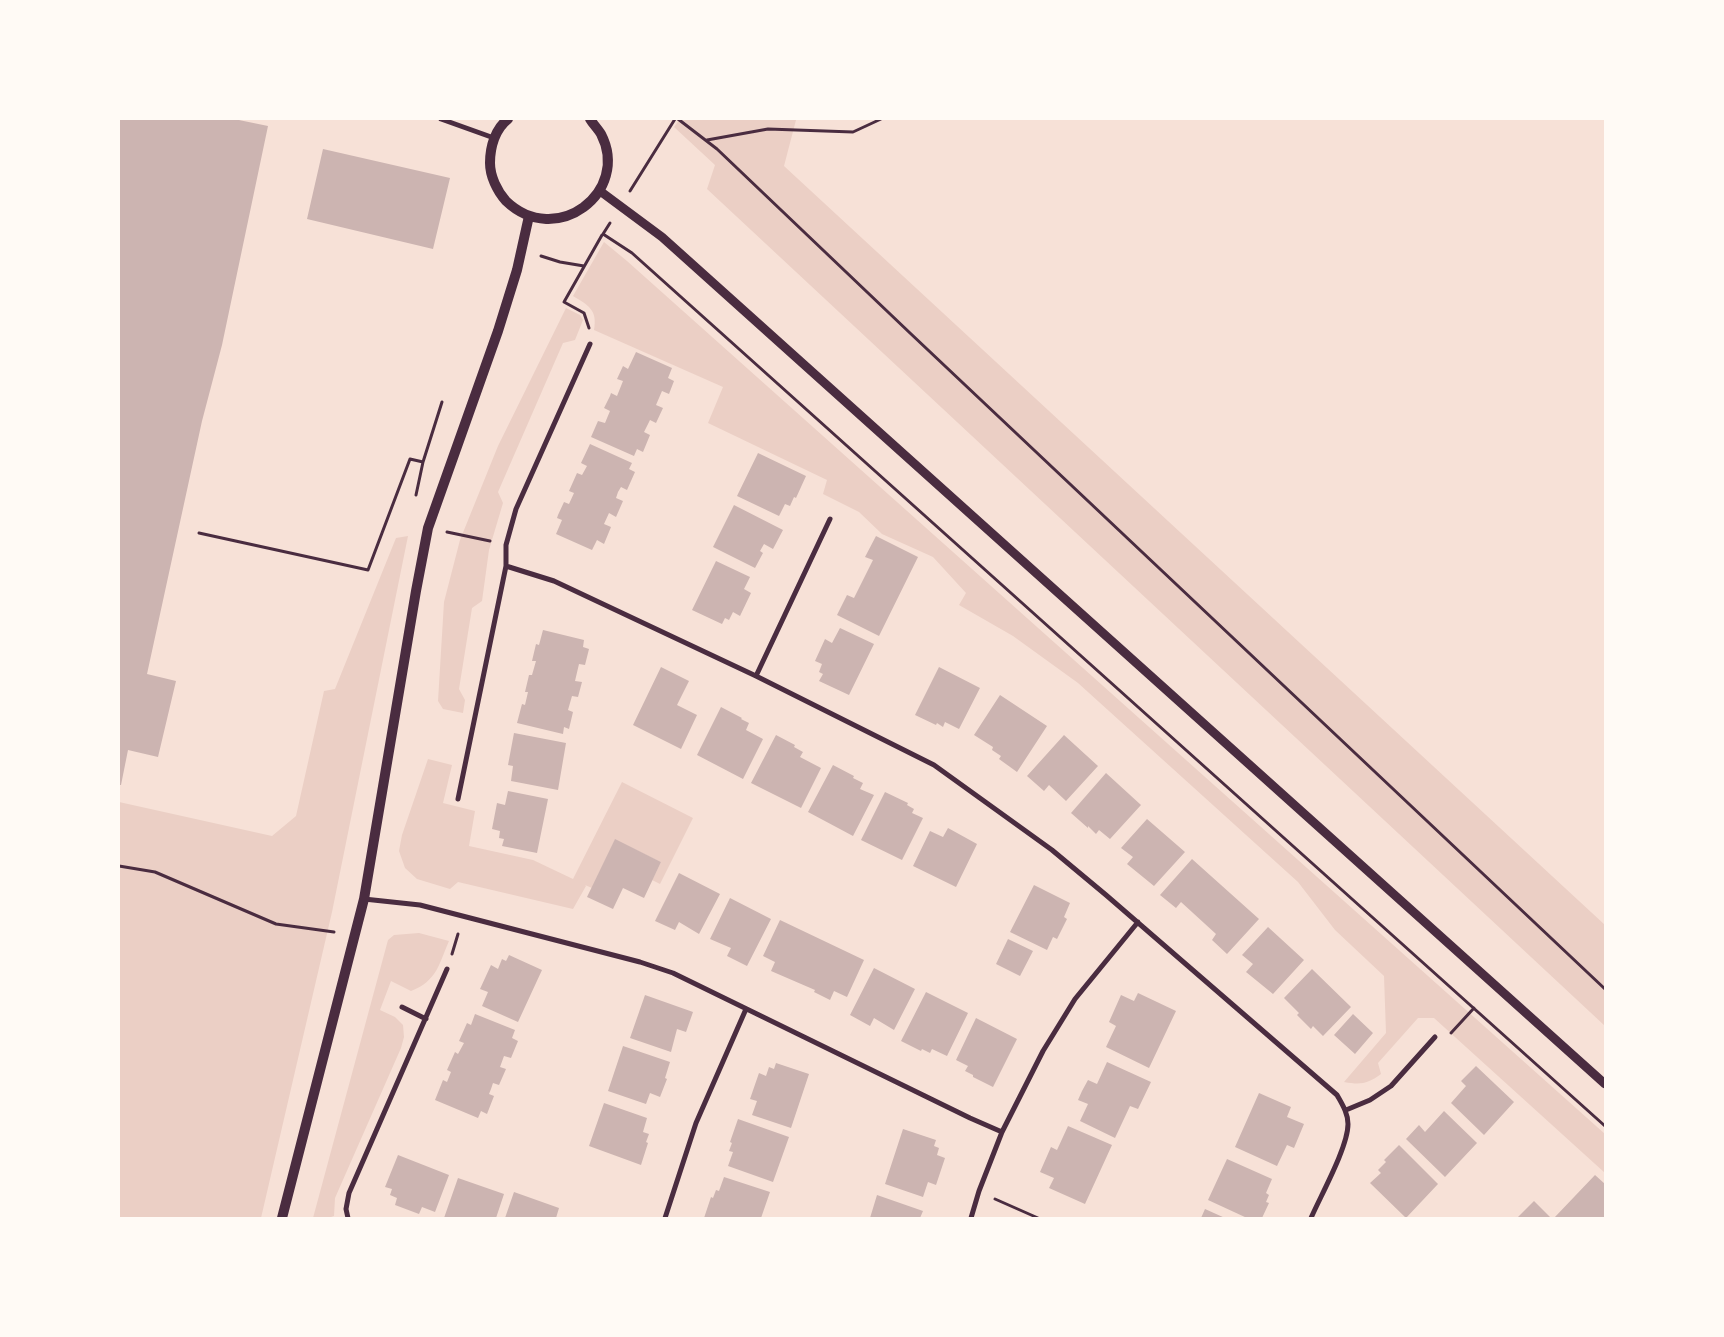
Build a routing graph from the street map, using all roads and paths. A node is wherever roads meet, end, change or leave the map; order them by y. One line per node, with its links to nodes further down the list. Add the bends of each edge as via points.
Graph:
1 (441, 119): 6 (street)
2 (508, 119): 6 (main road)
3 (590, 119): 8 (main road, via 601,134 607,153)
4 (676, 119): 7 (path); 9 (path)
5 (882, 119): 7 (path, via 853,132 768,129)
6 (494, 138): 10 (main road, via 490,169 495,184 503,198)
7 (706, 140): 27 (path)
8 (600, 191): 9 (street); 10 (main road, via 586,206 569,216 548,220)
9 (621, 206): 11 (path); 34 (street, via 662,236)
10 (529, 216): 12 (main road)
11 (602, 234): 13 (path); 29 (path, via 632,253)
12 (522, 249): 13 (path); 22 (main road, via 498,331 428,528)
13 (584, 266): 14 (path, via 564,302 584,313 589,325)
14 (590, 344): 18 (street, via 516,509 506,544)
15 (442, 402): 17 (path, via 422,462 410,459 368,570)
16 (830, 519): 19 (street)
17 (199, 533)
18 (506, 566): 19 (street, via 554,581); 20 (street)
19 (756, 676): 24 (street, via 934,765 1052,850)
20 (458, 799)
21 (119, 866): 25 (path, via 155,872 276,924)
22 (364, 899): 23 (street, via 420,905); 25 (main road)
23 (464, 917): 26 (path); 30 (street, via 640,962 673,973)
24 (1138, 922): 35 (street, via 1337,1095); 37 (street, via 1076,999 1043,1051)
25 (355, 935): 39 (main road)
26 (447, 969): 31 (street)
27 (1605, 989)
28 (402, 1007): 31 (street)
29 (1474, 1008): 32 (path); 36 (path)
30 (746, 1010): 37 (street); 41 (street, via 696,1123)
31 (426, 1019): 40 (street, via 350,1193 346,1209)
32 (1458, 1026)
33 (1435, 1037): 35 (street, via 1391,1086)
34 (1605, 1084)
35 (1346, 1110): 44 (street, via 1345,1142)
36 (1605, 1126)
37 (1002, 1132): 38 (street)
38 (979, 1192): 42 (street); 43 (path)
39 (282, 1218)
40 (348, 1218)
41 (665, 1218)
42 (971, 1218)
43 (1038, 1218)
44 (1311, 1218)

